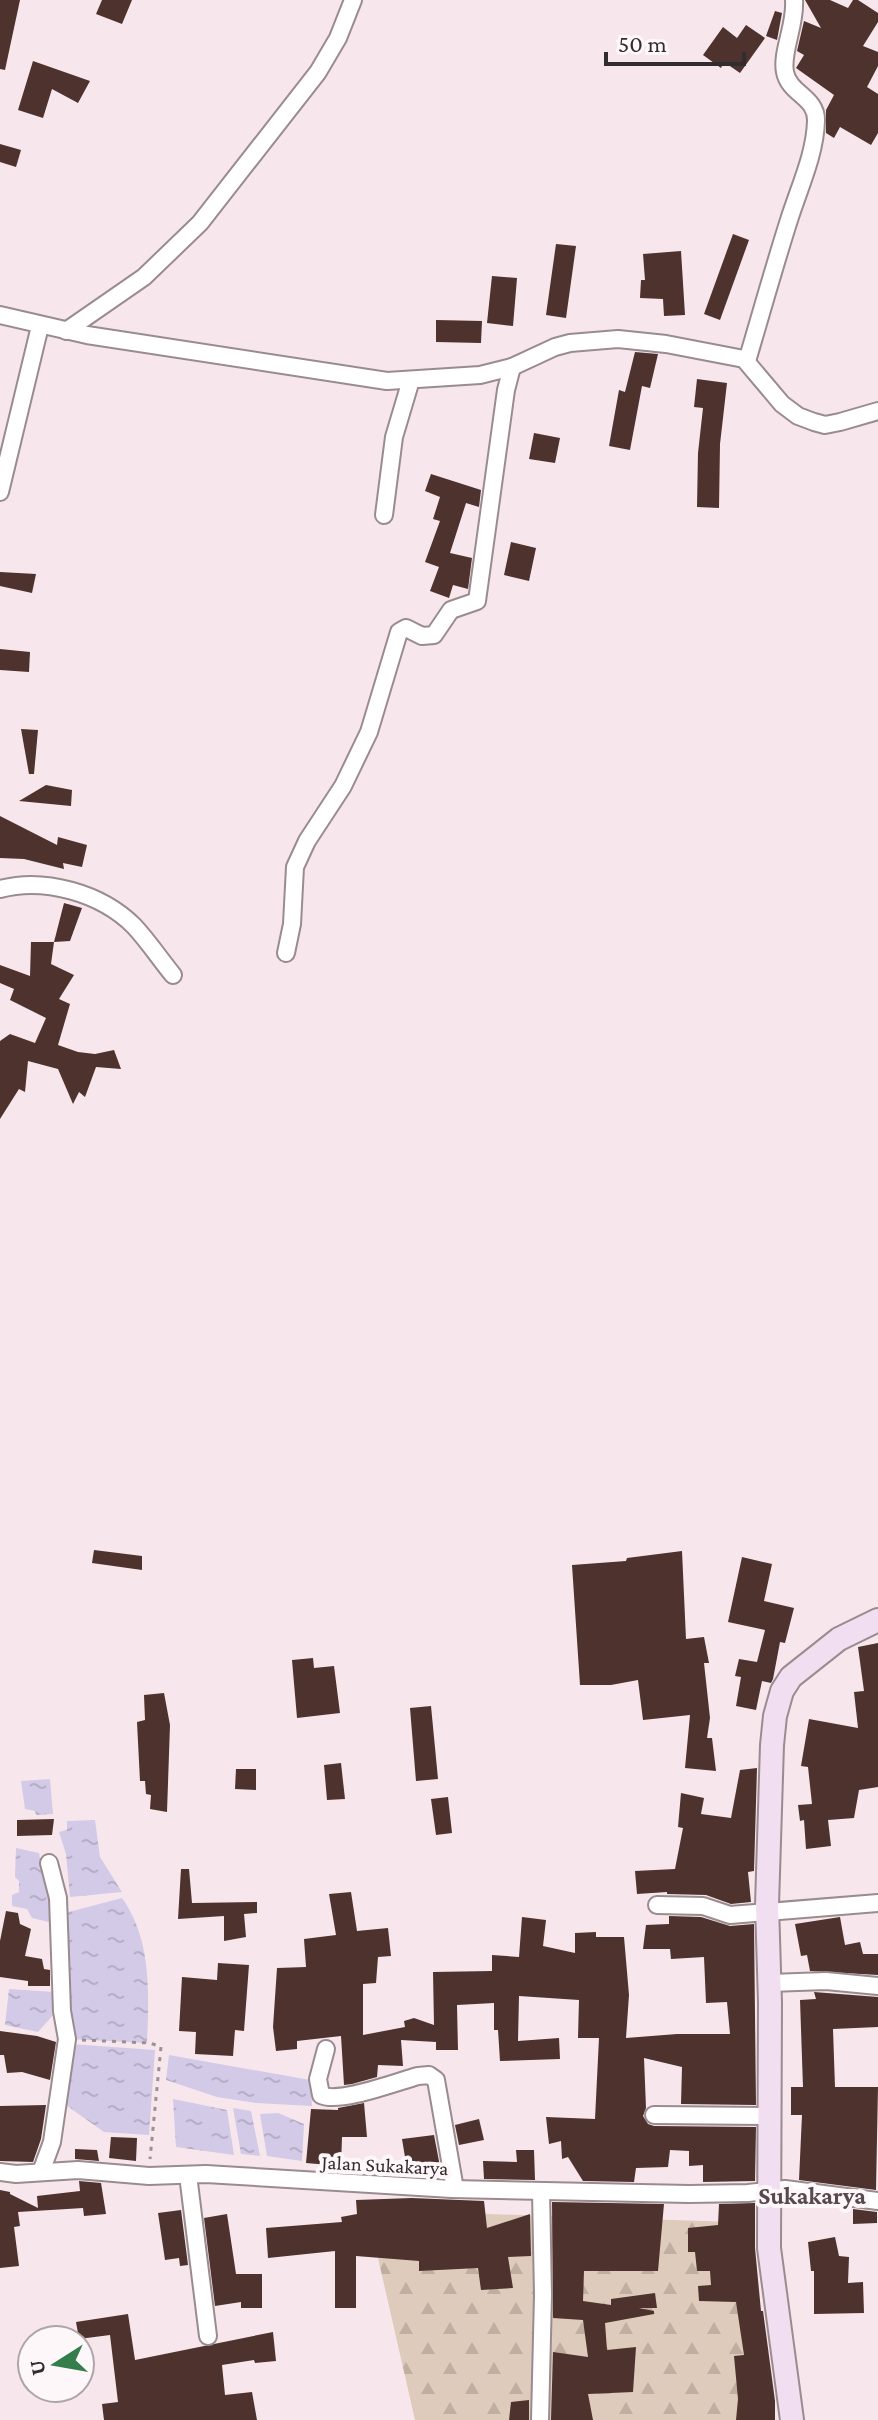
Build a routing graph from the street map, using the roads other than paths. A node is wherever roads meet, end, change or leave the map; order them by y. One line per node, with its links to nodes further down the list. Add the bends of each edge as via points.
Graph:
1 (353, 0): 5 (street, via 318,72 200,223 144,277)
2 (794, 0): 6 (street, via 784,71 792,88 811,102 816,121 805,176)
3 (0, 315): 4 (street)
4 (40, 326): 5 (street); 10 (street)
5 (66, 331): 8 (street, via 329,373)
6 (747, 361): 7 (street, via 618,339 555,347); 9 (street, via 798,416 825,425)
7 (512, 367): 8 (street); 13 (street, via 477,601 451,610 434,635 406,628 399,632 369,732 295,867)
8 (411, 380): 11 (street, via 394,437)
9 (878, 411)
10 (0, 492)
11 (384, 515)
12 (0, 889): 14 (street, via 48,886 90,899 132,924)
13 (286, 953)
14 (173, 975)
15 (878, 1620): 19 (main road, via 839,1639 791,1677 782,1691 775,1716)
16 (49, 1863): 26 (street, via 58,1898 67,2039 52,2142)
17 (878, 1903): 19 (street)
18 (657, 1905): 19 (street, via 703,1906 730,1915)
19 (768, 1912): 20 (main road)
20 (770, 1983): 21 (street); 24 (main road)
21 (878, 1986)
22 (326, 2049): 28 (street, via 318,2079 325,2098 418,2076 436,2080)
23 (654, 2115): 24 (street)
24 (770, 2116): 30 (main road)
25 (0, 2172): 26 (street, Jalan Sukakarya)
26 (41, 2172): 27 (street, Jalan Sukakarya)
27 (188, 2175): 28 (street, Jalan Sukakarya); 32 (street)
28 (455, 2189): 29 (street, Jalan Sukakarya)
29 (541, 2191): 30 (street, Jalan Sukakarya); 33 (street)
30 (769, 2191): 31 (street, Jalan Sukakarya); 34 (main road, via 769,2248)
31 (878, 2201)
32 (208, 2336)
33 (540, 2420)
34 (792, 2420)

